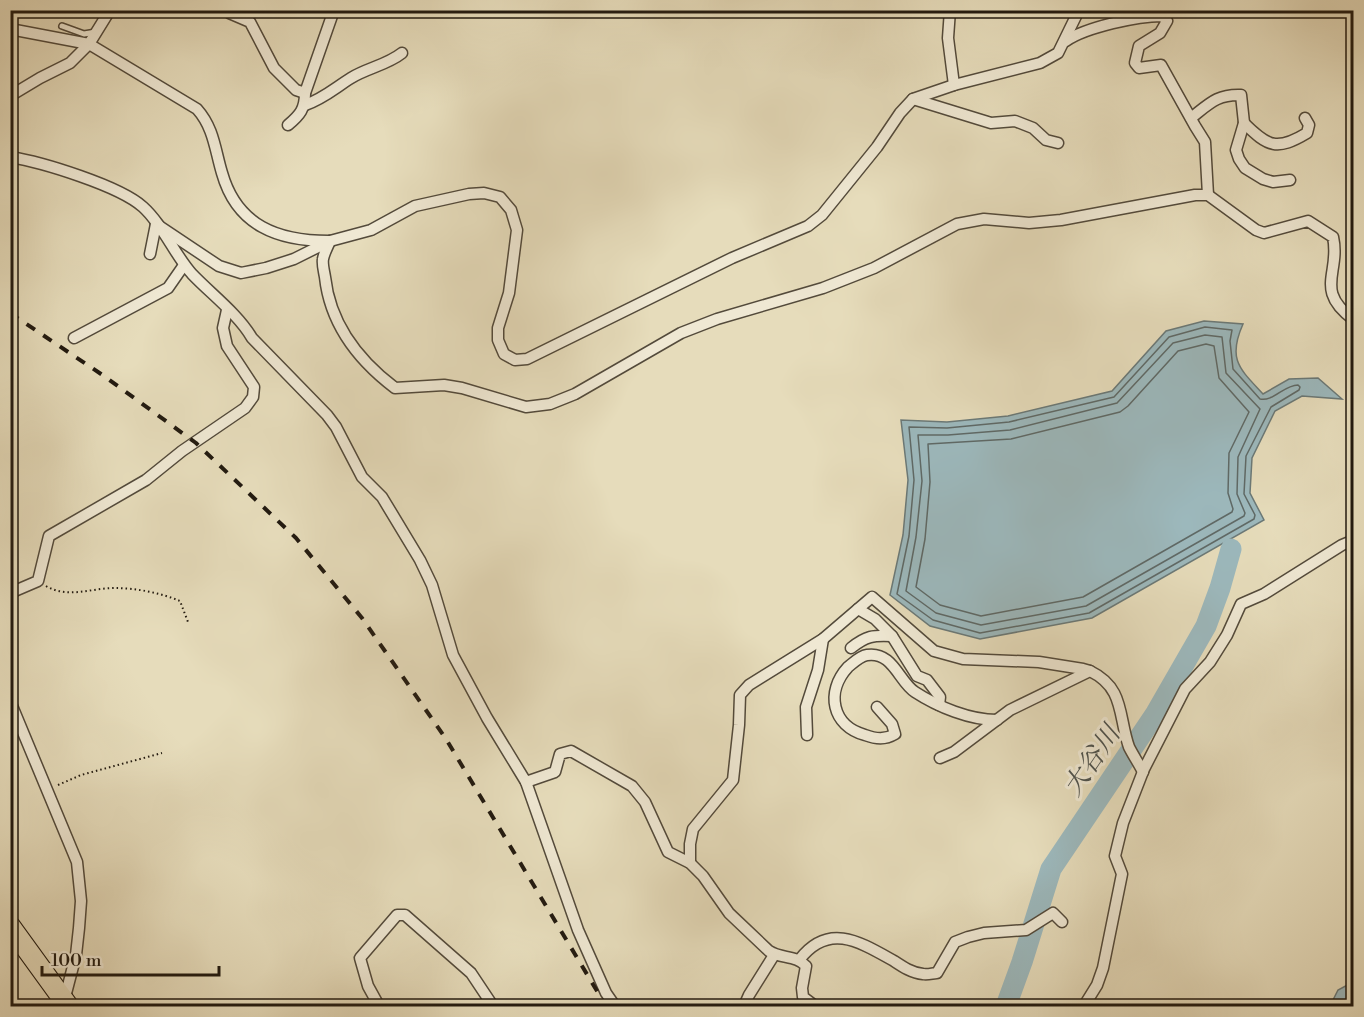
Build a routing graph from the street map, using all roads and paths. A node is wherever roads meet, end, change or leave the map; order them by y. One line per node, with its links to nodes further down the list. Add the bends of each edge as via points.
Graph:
1 (110, 10): 9 (street)
2 (228, 10): 6 (street)
3 (333, 10): 14 (street)
4 (950, 10): 13 (street, via 948,38)
5 (1079, 10): 10 (street)
6 (247, 14): 14 (street, via 274,68 296,90)
7 (62, 26): 9 (lane, via 84,34)
8 (10, 29): 11 (street)
9 (97, 32): 11 (street)
10 (1065, 41): 13 (street, via 1058,53 1040,63); 18 (street, via 1076,34 1162,16 1167,21 1165,27 1139,46 1135,63 1139,68 1161,64)
11 (89, 44): 15 (street, via 70,63); 27 (street, via 207,120 230,195 260,227 286,236)
12 (402, 53): 17 (street)
13 (954, 85): 16 (street)
14 (305, 93): 17 (street)
15 (10, 96)
16 (913, 99): 22 (street, via 991,123 1015,121 1034,128 1046,140); 27 (street, via 822,215 808,226 732,258 527,359 515,360 504,354 498,340 517,230 511,210 500,197 484,193 444,198 415,207 371,230)
17 (305, 105): 21 (street)
18 (1191, 118): 20 (street, via 1217,98 1241,95); 25 (street, via 1205,142)
19 (1305, 118): 20 (street, via 1309,125 1307,133 1279,145 1269,144)
20 (1244, 123): 24 (street, via 1236,150 1245,168 1273,182)
21 (288, 125)
22 (1058, 142)
23 (10, 157): 26 (street, via 75,175 125,196 143,207)
24 (1290, 180)
25 (1208, 195): 27 (street, via 1060,220 1029,223 984,219 957,224 874,268 681,333 575,394 550,404 526,406 462,388 394,388 376,374 334,317 323,259); 31 (street, via 1264,233 1308,221 1333,237 1331,291 1337,307)
26 (156, 224): 27 (street, via 219,266 241,273 294,259); 28 (street); 29 (street)
27 (330, 241)
28 (150, 254)
29 (184, 265): 30 (street); 32 (street, via 168,288)
30 (227, 310): 34 (street, via 223,328 227,346 254,387 253,397 245,408 146,480 49,536); 50 (street, via 327,415 362,477 382,497 406,534 432,585 453,655)
31 (1353, 320)
32 (74, 338)
33 (1353, 540): 49 (street, via 1241,604 1210,662 1185,689)
34 (38, 580): 35 (street); 37 (path, via 68,594 116,588 166,596 180,601)
35 (10, 593)
36 (858, 609): 38 (street); 39 (street); 41 (street, via 872,597 934,651 944,654 963,659 1039,662)
37 (188, 622)
38 (892, 636): 40 (street, via 873,635); 43 (street, via 917,676 936,689)
39 (823, 639): 46 (street, via 806,707); 52 (street, via 748,685 740,695 733,780 693,829)
40 (850, 648)
41 (1090, 671): 45 (street); 49 (street, via 1105,680 1115,693 1130,747)
42 (10, 701): 57 (street, via 77,862 79,928)
43 (939, 705): 44 (street, via 913,691 895,667 866,654 843,673 834,696 835,706 847,727 874,738 888,738 895,734 892,724); 45 (street, via 981,720)
44 (877, 707)
45 (996, 720): 48 (street)
46 (807, 735)
47 (162, 753): 51 (path, via 81,775)
48 (940, 758)
49 (1143, 772): 64 (street, via 1115,856 1122,874 1104,968)
50 (526, 782): 52 (street, via 555,772 561,754 571,751 632,786 645,802 669,852); 61 (street, via 578,930)
51 (50, 788)
52 (690, 863): 55 (street, via 729,913)
53 (1062, 922): 56 (street, via 1053,913 1026,930 955,942 937,973 908,970 849,939 818,942)
54 (10, 926): 57 (highway)
55 (774, 955): 56 (street); 58 (street)
56 (800, 959): 63 (street, via 806,966 803,997)
57 (66, 1004)
58 (745, 1004): 62 (lane)
59 (379, 1006): 60 (street, via 360,958 397,915 405,915 471,973)
60 (493, 1006)
61 (615, 1006)
62 (726, 1006)
63 (814, 1006)
64 (1084, 1006)

